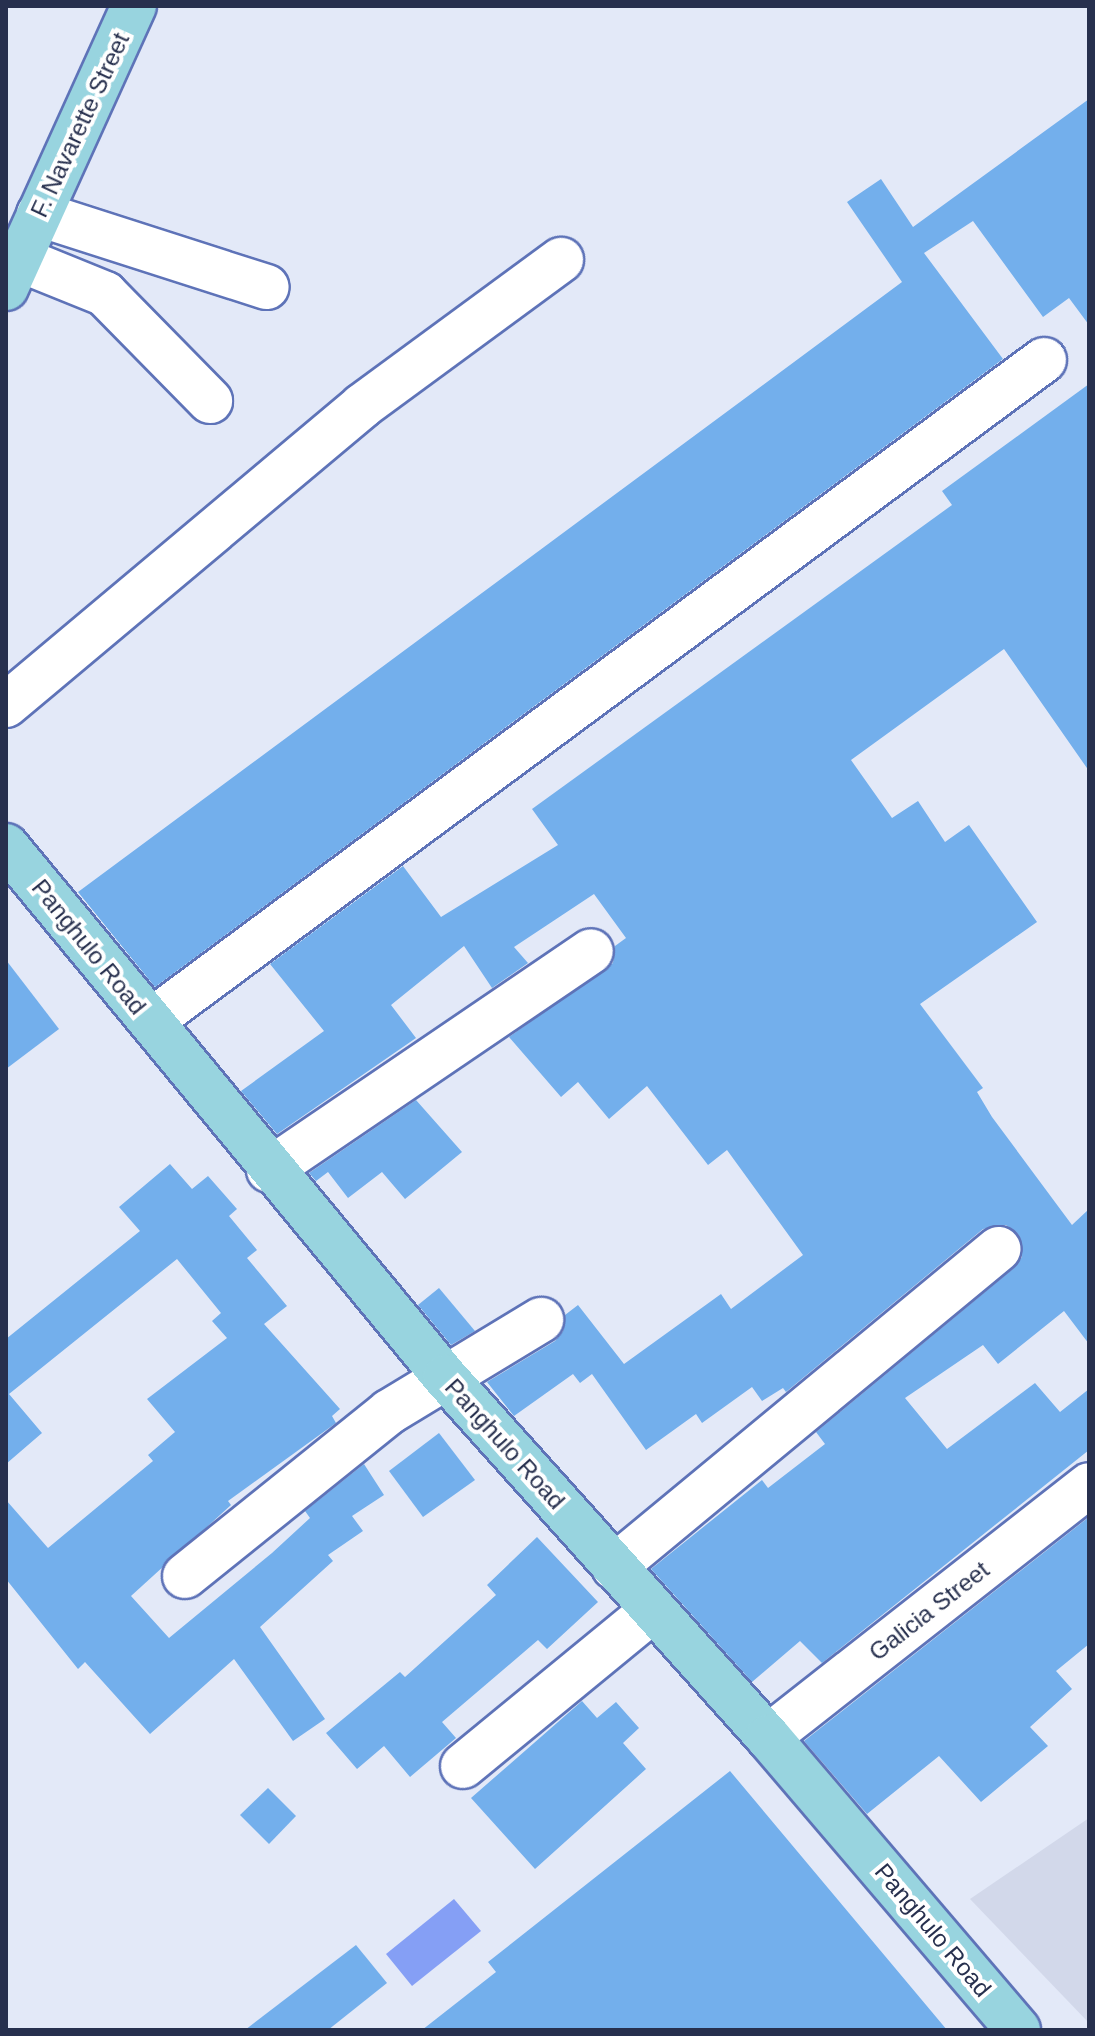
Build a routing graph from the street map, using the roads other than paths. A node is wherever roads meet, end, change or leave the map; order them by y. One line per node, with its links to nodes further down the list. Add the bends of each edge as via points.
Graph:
1 (134, 6): 2 (main road, F. Navarette Street)
2 (39, 214): 4 (main road, F. Navarette Street); 5 (street)
3 (561, 260): 8 (street, via 362,406)
4 (13, 274): 7 (street, via 105,294)
5 (267, 287)
6 (1044, 360): 11 (street)
7 (210, 401)
8 (6, 705)
9 (6, 846): 11 (main road, Panghulo Road)
10 (591, 951): 12 (street)
11 (151, 1021): 12 (main road, Panghulo Road)
12 (269, 1170): 15 (main road, Panghulo Road)
13 (998, 1249): 17 (street)
14 (541, 1320): 15 (street)
15 (445, 1377): 17 (main road, Panghulo Road); 18 (street, via 389,1412)
16 (1089, 1485): 20 (street, Galicia Street)
17 (614, 1567): 19 (main road, Panghulo Road)
18 (185, 1576)
19 (653, 1610): 20 (main road, Panghulo Road); 21 (street)
20 (768, 1737): 22 (main road, Panghulo Road)
21 (463, 1766)
22 (1018, 2030)

